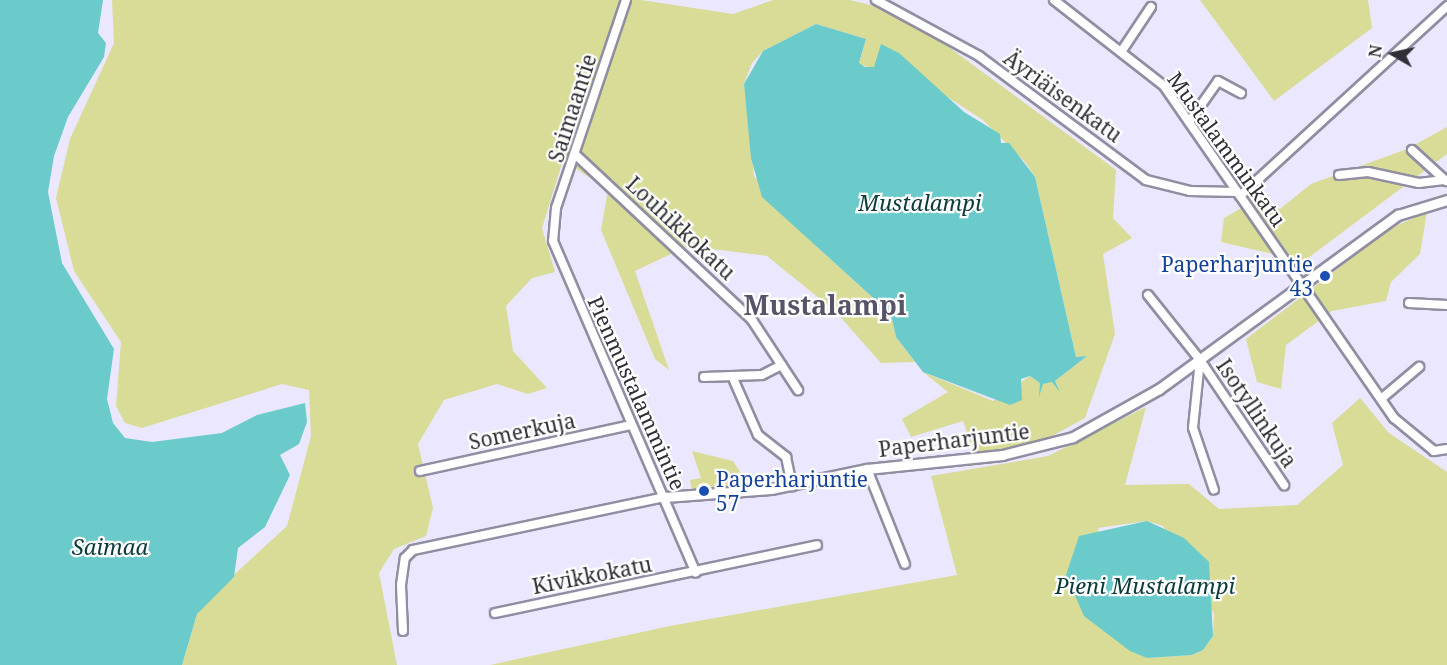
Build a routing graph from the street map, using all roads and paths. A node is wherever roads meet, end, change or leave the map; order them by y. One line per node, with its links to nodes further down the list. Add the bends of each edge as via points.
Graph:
1 (626, 0): 10 (street, Saimaantie)
2 (876, 0): 13 (street, Äyriäisenkatu, via 979,56 1146,180 1190,191)
3 (1054, 0): 6 (street, Mustalamminkatu)
4 (1447, 6): 13 (street)
5 (1151, 7): 6 (street)
6 (1121, 52): 8 (street, Mustalamminkatu, via 1164,86)
7 (1241, 93): 8 (street, via 1218,81)
8 (1189, 122): 13 (street, Mustalamminkatu)
9 (1412, 150): 12 (street)
10 (577, 156): 15 (street, Saimaantie); 21 (street, Louhikkokatu, via 752,320)
11 (1339, 175): 12 (street, via 1368,172 1419,183)
12 (1446, 181)
13 (1238, 194): 16 (street, Mustalamminkatu)
14 (1447, 200): 16 (street, Paperharjuntie, via 1398,215)
15 (552, 227): 27 (street, Pienmustalammintie, via 560,262)
16 (1303, 285): 20 (street, Paperharjuntie); 26 (street, Mustalamminkatu)
17 (1148, 295): 20 (street, Isotyllinkuja)
18 (1409, 303): 19 (street)
19 (1447, 305)
20 (1200, 360): 29 (street, Paperharjuntie, via 1120,413 1044,447); 31 (street, Isotyllinkuja); 33 (street, via 1193,428)
21 (782, 365): 23 (street, via 769,374); 25 (street, Louhikkokatu)
22 (1419, 367): 26 (street)
23 (732, 376): 24 (street); 32 (street, via 758,435 786,457)
24 (704, 377)
25 (798, 390)
26 (1381, 399): 28 (street, Mustalamminkatu, via 1415,438)
27 (631, 425): 30 (street, Somerkuja); 34 (street, Pienmustalammintie)
28 (1446, 450)
29 (867, 469): 32 (street, Paperharjuntie); 36 (street)
30 (420, 471)
31 (1284, 485)
32 (792, 486): 34 (street, Paperharjuntie)
33 (1214, 490)
34 (665, 497): 37 (street, Pienmustalammintie); 39 (street, Paperharjuntie, via 413,550 405,558 402,576)
35 (817, 545): 37 (street, Kivikkokatu)
36 (905, 564)
37 (696, 573): 38 (street, Kivikkokatu)
38 (495, 613)
39 (403, 631)

